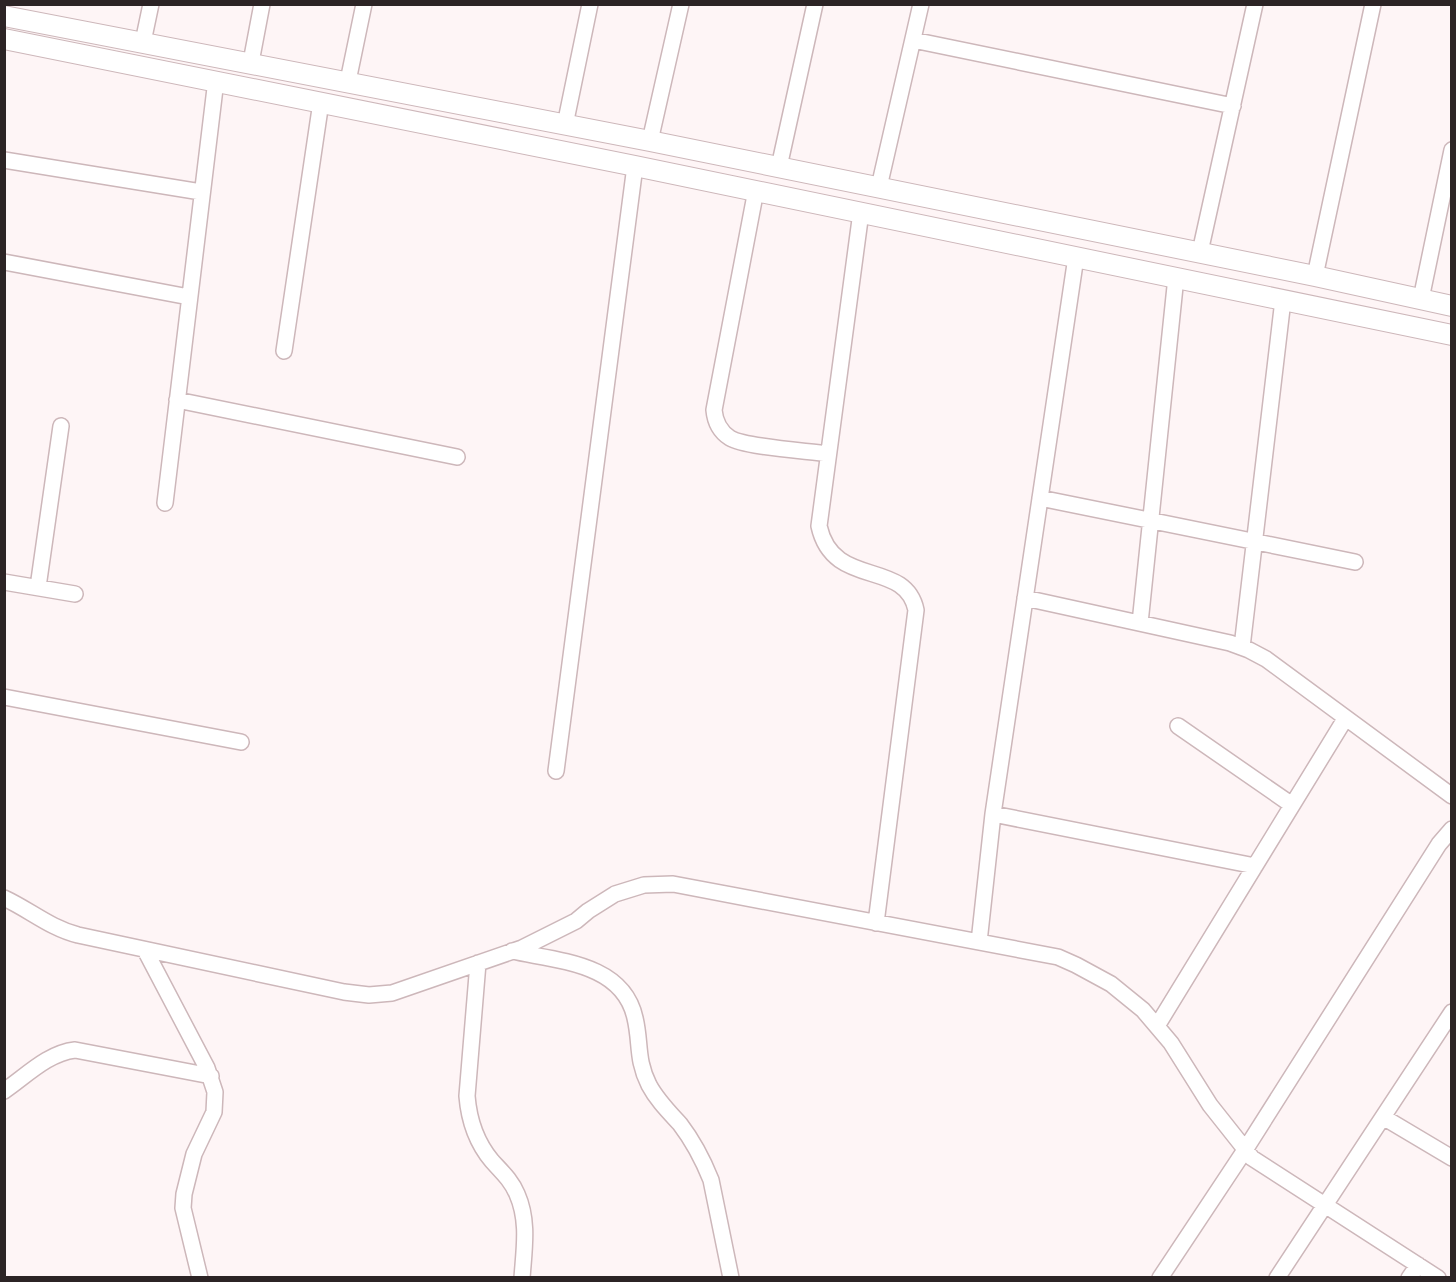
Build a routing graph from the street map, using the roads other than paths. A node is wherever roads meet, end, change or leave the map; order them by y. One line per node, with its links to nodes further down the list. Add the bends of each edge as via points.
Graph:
1 (151, 4): 13 (street)
2 (262, 4): 14 (street)
3 (364, 4): 16 (street)
4 (590, 4): 21 (street)
5 (681, 4): 22 (street)
6 (815, 4): 26 (street)
7 (921, 4): 12 (street)
8 (1373, 4): 36 (street)
9 (1254, 5): 19 (street)
10 (4, 16): 13 (street)
11 (4, 39): 15 (street)
12 (913, 40): 19 (street); 27 (street)
13 (143, 42): 14 (street)
14 (251, 62): 16 (street)
15 (216, 80): 18 (street); 29 (street)
16 (348, 81): 17 (street)
17 (400, 92): 20 (street); 21 (street)
18 (321, 102): 20 (street); 43 (street)
19 (1233, 106): 33 (street)
20 (397, 117): 25 (street)
21 (565, 124): 22 (street)
22 (650, 141): 26 (street)
23 (1451, 154): 39 (street)
24 (4, 160): 29 (street)
25 (635, 166): 28 (street); 63 (street)
26 (780, 167): 27 (street)
27 (879, 187): 30 (street)
28 (756, 190): 31 (street); 46 (street, via 715,417 725,434 738,442)
29 (201, 192): 38 (street)
30 (930, 198): 32 (street); 33 (street)
31 (861, 212): 32 (street); 46 (street)
32 (923, 225): 34 (street)
33 (1200, 252): 36 (street)
34 (1076, 257): 37 (street); 48 (street)
35 (4, 262): 38 (street)
36 (1315, 276): 39 (street)
37 (1176, 277): 40 (street); 50 (street)
38 (189, 297): 44 (street)
39 (1421, 299): 41 (street)
40 (1283, 300): 42 (street); 51 (street)
41 (1452, 306)
42 (1452, 335)
43 (284, 351)
44 (177, 400): 47 (street); 49 (street)
45 (61, 426): 54 (street)
46 (828, 454): 70 (street, via 819,526 827,548 845,564 903,585 916,610)
47 (457, 457)
48 (1040, 498): 50 (street); 56 (street)
49 (165, 503)
50 (1151, 520): 51 (street); 57 (street)
51 (1254, 541): 52 (street); 58 (street)
52 (1355, 562)
53 (4, 582): 54 (street)
54 (38, 587): 55 (street)
55 (75, 594)
56 (1025, 598): 57 (street); 66 (street)
57 (1140, 623): 58 (street)
58 (1242, 647): 60 (street, via 1266,659)
59 (4, 697): 62 (street)
60 (1345, 719): 64 (street); 65 (street)
61 (1178, 726): 65 (street)
62 (241, 742)
63 (556, 771)
64 (1452, 796)
65 (1292, 805): 68 (street)
66 (993, 814): 68 (street); 71 (street)
67 (1452, 829): 80 (street)
68 (1255, 866): 76 (street)
69 (4, 898): 72 (street, via 65,932)
70 (876, 923): 71 (street); 73 (street, via 659,884 615,894 576,921)
71 (980, 942): 76 (street, via 1058,957 1076,965 1127,996)
72 (145, 950): 74 (street, via 369,995 392,993); 77 (street)
73 (512, 951): 74 (street); 86 (street, via 595,970 623,991 636,1019 639,1054 648,1083 690,1138 711,1180)
74 (478, 963): 85 (street, via 468,1110 480,1144 511,1181 521,1204 525,1227)
75 (1452, 1012): 79 (street)
76 (1157, 1026): 80 (street)
77 (211, 1076): 78 (street, via 75,1050 53,1056); 84 (street, via 214,1112 190,1166 183,1208)
78 (4, 1091)
79 (1383, 1117): 81 (street); 82 (street)
80 (1245, 1150): 82 (street); 87 (street)
81 (1452, 1158)
82 (1326, 1205): 83 (street); 88 (street)
83 (1414, 1271): 89 (street)
84 (200, 1278)
85 (522, 1278)
86 (731, 1278)
87 (1160, 1278)
88 (1277, 1278)
89 (1438, 1278)

